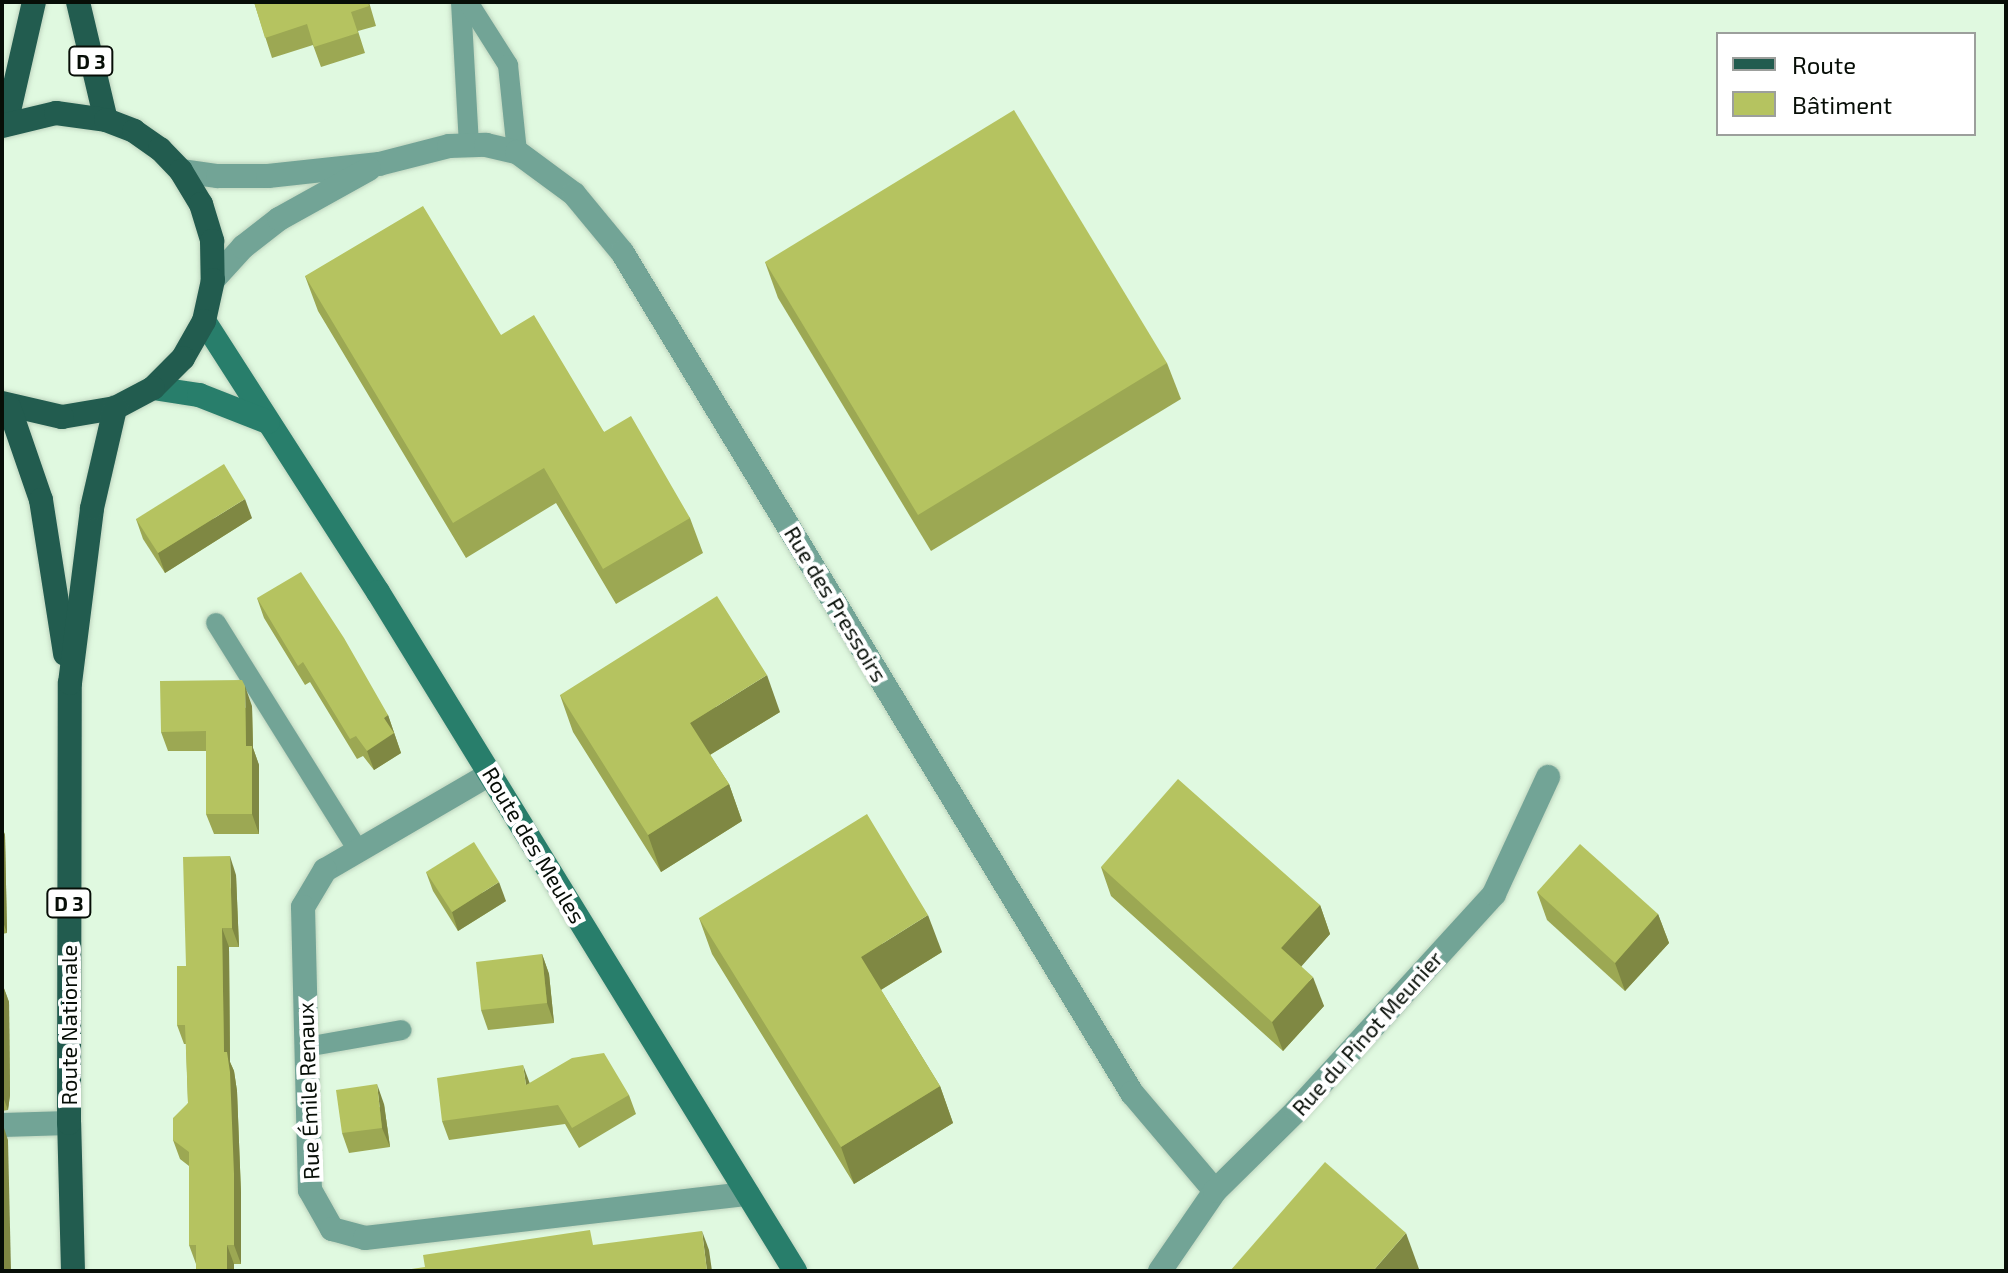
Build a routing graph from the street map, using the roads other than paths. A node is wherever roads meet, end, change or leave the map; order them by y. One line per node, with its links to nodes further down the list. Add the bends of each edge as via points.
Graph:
1 (34, 2): 6 (main road)
2 (78, 2): 5 (main road, D 3)
3 (461, 2): 7 (lane)
4 (468, 2): 8 (lane, via 508,65)
5 (106, 120): 6 (main road, via 56,113); 10 (main road, via 134,131)
6 (4, 125)
7 (469, 145): 8 (street, Rue des Pressoirs); 9 (street, Rue des Pressoirs)
8 (517, 152): 26 (street, Rue des Pressoirs, via 574,194 622,252 1132,1093)
9 (379, 164): 10 (street, Rue des Pressoirs, via 268,176); 11 (street, Rue des Pressoirs, via 279,219)
10 (181, 171): 11 (main road, via 201,204 212,241)
11 (213, 280): 12 (main road)
12 (204, 321): 13 (main road, via 183,358); 16 (street, Route des Meules)
13 (153, 388): 15 (main road); 16 (street, via 199,395)
14 (5, 405): 15 (main road, via 62,417); 18 (main road, D 3, via 41,500)
15 (115, 408): 18 (main road, D 3, via 92,508)
16 (268, 422): 19 (street, Route des Meules)
17 (216, 623): 21 (lane)
18 (70, 683): 24 (main road, Route Nationale / D 3)
19 (490, 774): 21 (street, Rue Émile Renaux); 27 (street, Route des Meules)
20 (1548, 777): 26 (street, Rue du Pinot Meunier, via 1494,894 1297,1110)
21 (358, 850): 23 (street, Rue Émile Renaux, via 325,870 303,907)
22 (402, 1030): 23 (lane)
23 (306, 1047): 27 (street, Rue Émile Renaux, via 310,1190 332,1229 365,1238)
24 (69, 1123): 25 (street); 28 (main road, Route Nationale / D 3)
25 (2, 1125)
26 (1215, 1191): 30 (street, Rue du Pinot Meunier)
27 (747, 1194): 29 (street, Route des Meules)
28 (73, 1271)
29 (795, 1271)
30 (1160, 1271)

